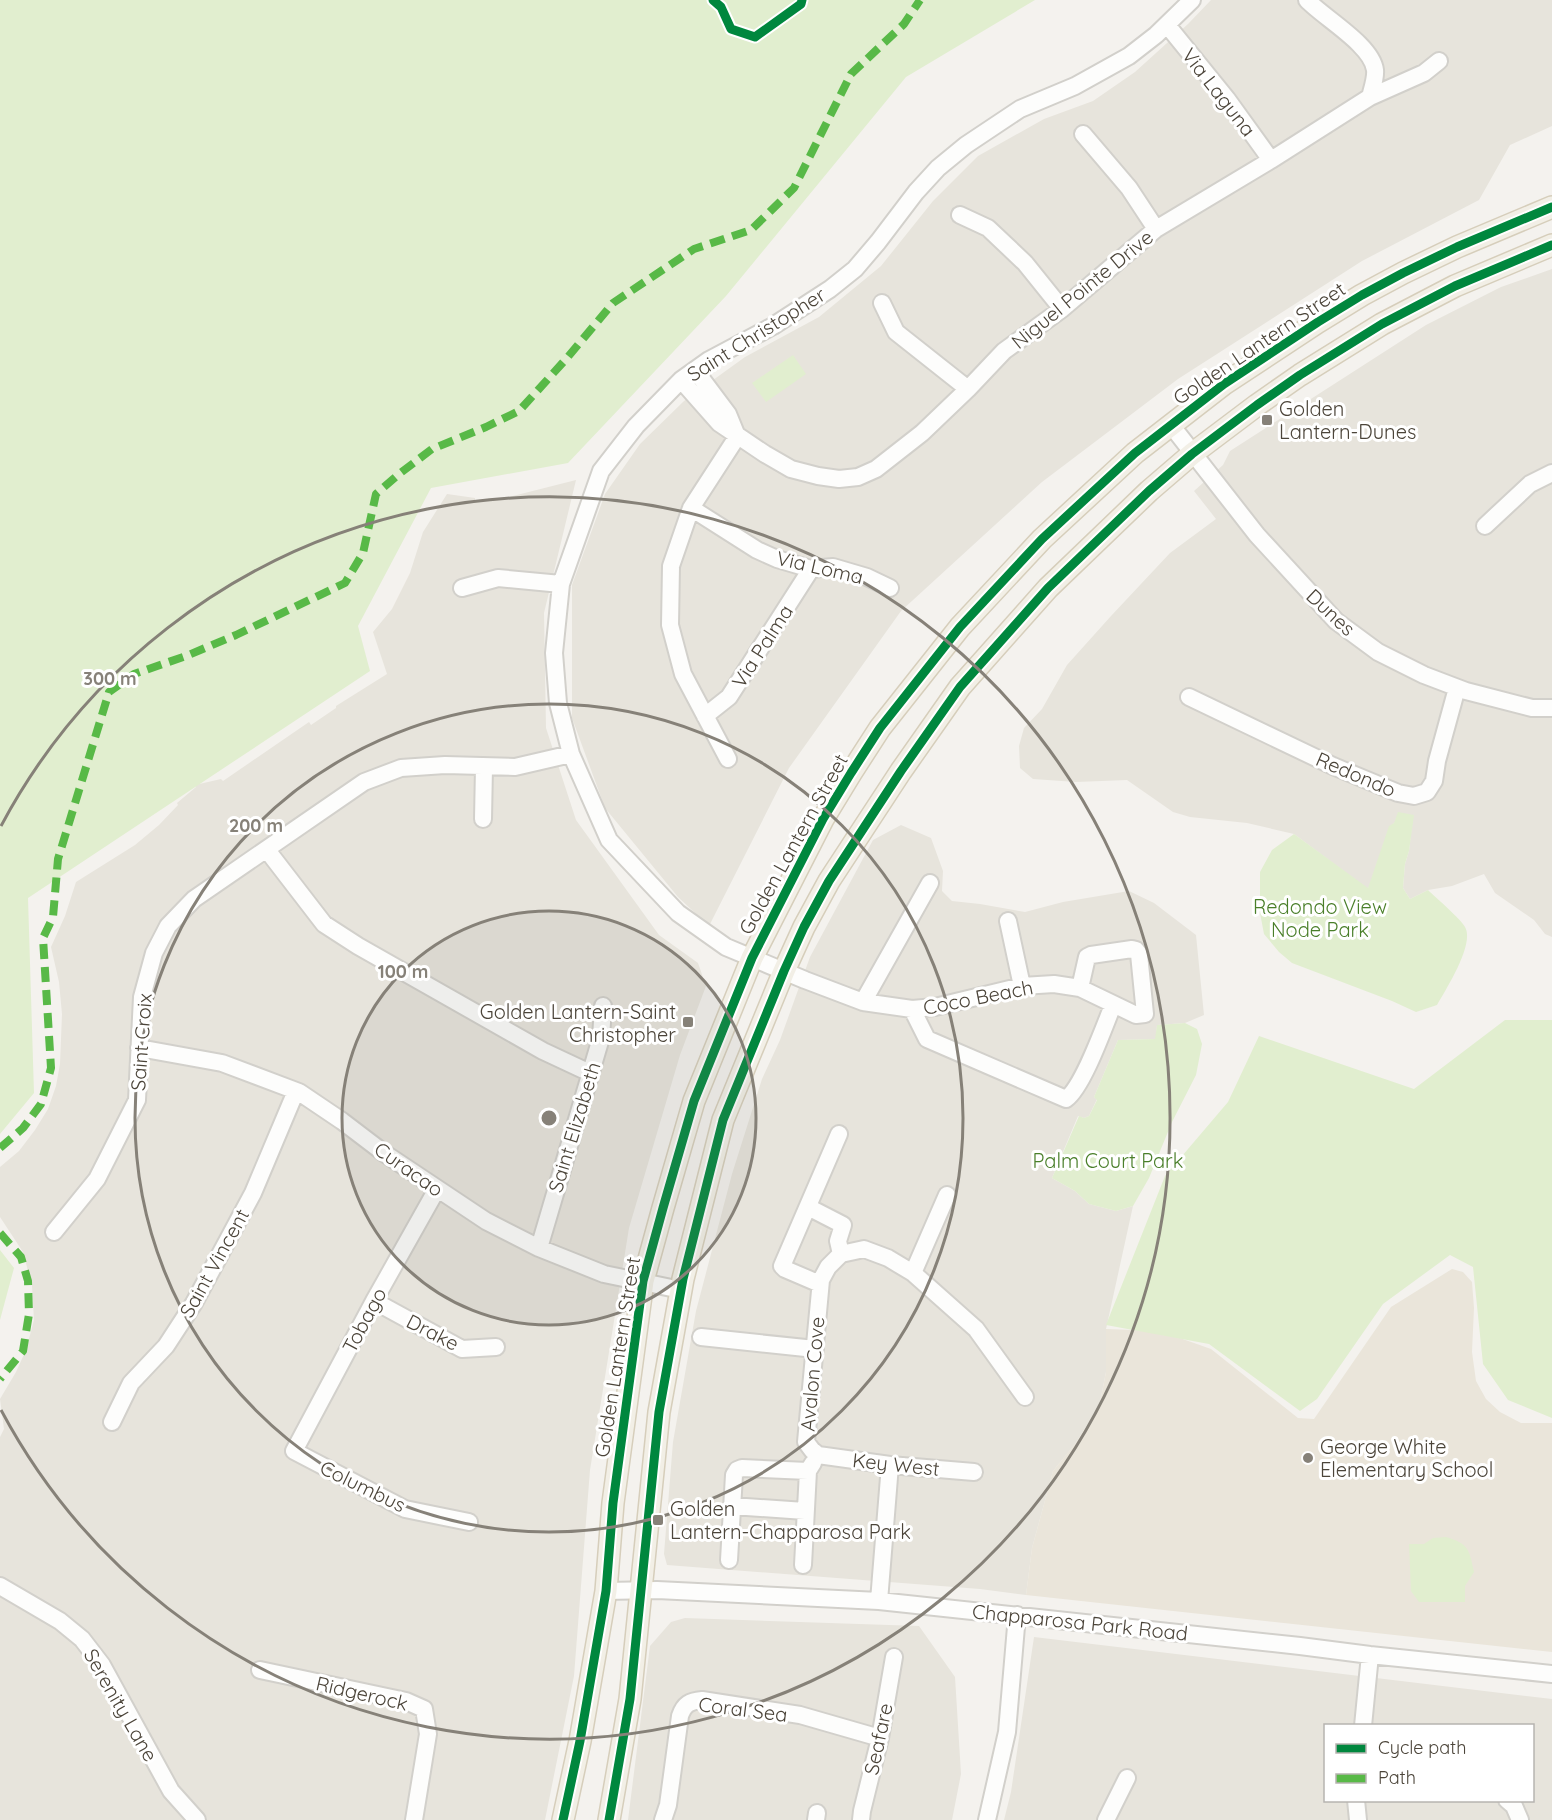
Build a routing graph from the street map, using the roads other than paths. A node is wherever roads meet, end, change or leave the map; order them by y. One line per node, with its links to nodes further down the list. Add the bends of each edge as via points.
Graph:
1 (1192, 0): 3 (street, Saint Christopher)
2 (1307, 0): 5 (street, via 1371,56 1375,70)
3 (1167, 25): 7 (street, Via Laguna); 14 (street, Saint Christopher, via 1130,56 1075,86 1020,109 966,145 916,192 855,269 773,326)
4 (1439, 61): 5 (street, Niguel Pointe Drive, via 1424,73)
5 (1370, 98): 7 (street, Niguel Pointe Drive)
6 (1083, 134): 10 (street, via 1130,188)
7 (1271, 160): 10 (street, Niguel Pointe Drive)
8 (1552, 207): 17 (main road, Golden Lantern Street, via 1439,256 1362,295 1224,384)
9 (960, 215): 13 (street, via 988,228 1025,263)
10 (1156, 229): 13 (street, Niguel Pointe Drive)
11 (1552, 245): 19 (main road, via 1455,286 1382,324 1300,375)
12 (882, 303): 16 (street, via 896,332)
13 (1062, 309): 16 (street, Niguel Pointe Drive, via 1004,351)
14 (695, 370): 15 (street, Saint Christopher); 18 (street, via 728,414)
15 (681, 380): 18 (street, Niguel Pointe Drive, via 719,423); 24 (street, Saint Christopher, via 636,426 601,471)
16 (968, 389): 18 (street, Niguel Pointe Drive, via 922,433 876,469 858,477 838,479 791,469)
17 (1171, 425): 19 (street, Dunes); 38 (main road, Golden Lantern Street, via 1042,539 960,627 880,728 823,819)
18 (737, 437): 21 (street)
19 (1192, 454): 27 (street, Dunes, via 1257,535 1336,621 1378,652); 39 (main road, via 1062,574 960,687 847,852)
20 (1552, 473): 22 (street, via 1530,484)
21 (690, 508): 23 (street, Via Loma, via 757,550); 30 (street, via 671,566 670,625 683,674)
22 (1485, 526)
23 (811, 569): 26 (street, Via Loma, via 833,567); 30 (street, Via Palma, via 729,697)
24 (561, 584): 25 (street, via 498,578); 31 (street, Saint Christopher, via 554,653 558,703)
25 (462, 588)
26 (890, 588)
27 (1457, 688): 28 (street, Redondo, via 1434,781 1427,792 1414,796 1333,766); 29 (street, Dunes, via 1532,708)
28 (1189, 697)
29 (1552, 708)
30 (705, 716): 32 (street)
31 (571, 754): 33 (street, Saint Croix, via 515,767); 38 (street, Saint Christopher, via 609,840 678,913 726,947)
32 (728, 759)
33 (484, 767): 34 (street); 35 (street, Saint Croix, via 445,765 392,771 364,782)
34 (483, 819)
35 (267, 849): 46 (street, Saint Croix, via 194,899 168,926 154,953 142,997); 47 (street, via 324,924 543,1051)
36 (930, 882): 42 (street)
37 (1008, 921): 40 (street)
38 (752, 958): 39 (street, Saint Christopher); 57 (main road, Golden Lantern Street, via 694,1101)
39 (784, 971): 42 (street, Saint Christopher); 59 (main road, via 723,1120)
40 (1022, 986): 41 (street, Coco Beach, via 1054,984); 45 (street, Coco Beach)
41 (1080, 988): 43 (street, Coco Beach); 43 (street, Coco Beach, via 1087,957 1137,951 1145,1014 1136,1015)
42 (863, 1002): 45 (street, Saint Christopher)
43 (1113, 1005): 45 (street, via 1080,1081 1066,1099 927,1040)
44 (603, 1006): 47 (street, Saint Elizabeth, via 601,1038)
45 (912, 1009)
46 (140, 1048): 48 (street, Curacao, via 222,1063); 53 (street, Saint Croix, via 137,1100 97,1179)
47 (590, 1073): 54 (street, Saint Elizabeth)
48 (296, 1091): 50 (street, Curacao); 65 (street, Saint Vincent, via 253,1193 194,1303 166,1346 131,1383)
49 (839, 1134): 52 (street)
50 (438, 1189): 54 (street, Curacao, via 486,1221); 60 (street, Tobago)
51 (947, 1195): 56 (street)
52 (808, 1207): 55 (street, via 843,1225 838,1241); 58 (street, via 782,1266)
53 (54, 1232)
54 (539, 1248): 57 (street, Curacao, via 604,1274)
55 (841, 1254): 56 (street, via 864,1249); 58 (street, Avalon Cove, via 828,1267)
56 (913, 1273): 64 (street, via 976,1329)
57 (643, 1281): 59 (street, Curacao); 77 (main road, Golden Lantern Street, via 613,1503)
58 (820, 1284): 63 (street, Avalon Cove)
59 (681, 1290): 78 (main road, via 659,1412)
60 (374, 1301): 62 (street, Drake, via 462,1349); 66 (street, Tobago)
61 (701, 1337): 63 (street)
62 (496, 1347)
63 (815, 1349): 67 (street, Avalon Cove, via 806,1442)
64 (1025, 1397)
65 (112, 1422)
66 (294, 1451): 73 (street, Columbus, via 405,1509)
67 (819, 1455): 68 (street, Key West); 69 (street, Avalon Cove)
68 (890, 1465): 70 (street, Key West); 79 (street)
69 (808, 1471): 71 (street, via 741,1468 734,1475); 72 (street)
70 (974, 1472)
71 (732, 1506): 72 (street); 74 (street)
72 (805, 1511): 75 (street)
73 (469, 1522)
74 (729, 1560)
75 (803, 1565)
76 (0, 1586): 90 (street, Serenity Lane, via 60,1621 82,1639 102,1665 171,1791)
77 (606, 1591): 78 (street, Chapparosa Park Road); 92 (main road, Golden Lantern Street)
78 (642, 1591): 79 (street, Chapparosa Park Road); 93 (main road, via 630,1699)
79 (879, 1601): 80 (street, Chapparosa Park Road)
80 (1017, 1615): 81 (street, Chapparosa Park Road); 96 (street, via 1007,1732)
81 (1370, 1655): 84 (street, Chapparosa Park Road); 85 (street)
82 (894, 1657): 86 (street, Seafare)
83 (260, 1670): 91 (street, Ridgerock, via 406,1701 424,1709 428,1734)
84 (1552, 1674)
85 (1363, 1724)
86 (880, 1738): 94 (street, Coral Sea, via 800,1716 691,1701 680,1716); 95 (street, Seafare)
87 (1127, 1778): 97 (street)
88 (1356, 1802): 98 (street)
89 (1509, 1802): 99 (street)
90 (192, 1819)
91 (414, 1820)
92 (563, 1820)
93 (609, 1820)
94 (663, 1820)
95 (861, 1820)
96 (987, 1820)
97 (1106, 1820)
98 (1358, 1820)
99 (1520, 1820)

